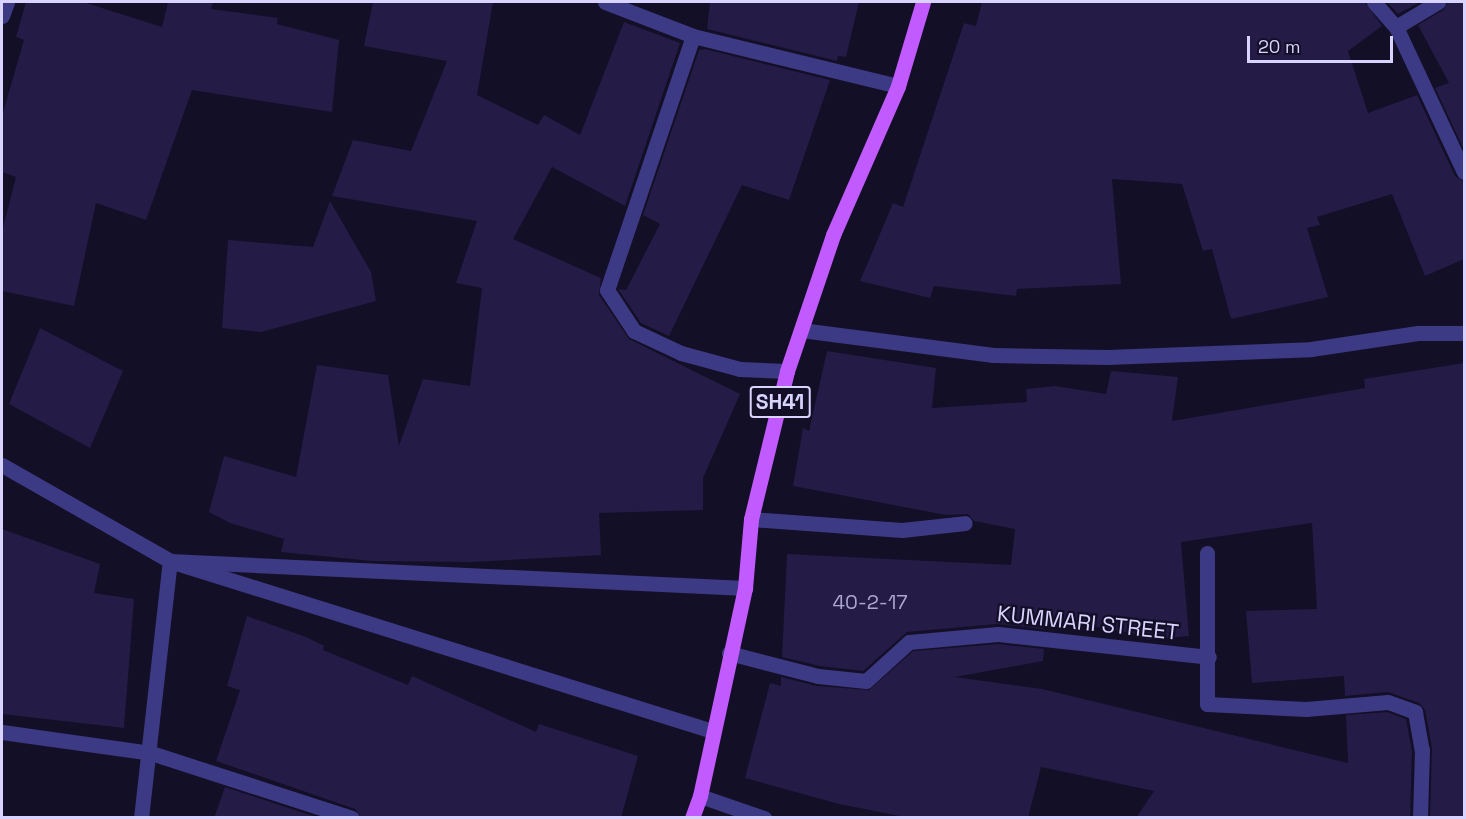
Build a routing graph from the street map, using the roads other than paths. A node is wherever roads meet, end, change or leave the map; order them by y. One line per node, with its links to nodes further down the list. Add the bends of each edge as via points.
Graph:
1 (6, 2): 6 (street)
2 (605, 2): 8 (street)
3 (923, 2): 9 (main road, SH41)
4 (1374, 2): 7 (street)
5 (1438, 2): 7 (street)
6 (2, 16)
7 (1396, 27): 10 (street)
8 (693, 36): 9 (street); 13 (street, via 607,290 634,332 681,353 740,369)
9 (898, 86): 11 (main road, SH41, via 833,236)
10 (1464, 172)
11 (801, 330): 12 (street, via 993,355 1107,357 1311,349 1418,333); 13 (main road, SH41)
12 (1464, 333)
13 (787, 371): 15 (main road, SH41)
14 (2, 465): 18 (street)
15 (751, 519): 16 (street, via 902,530); 19 (main road, SH41)
16 (965, 523)
17 (1207, 553): 21 (street)
18 (170, 561): 19 (street); 22 (street); 24 (street)
19 (746, 588): 20 (main road, SH41)
20 (729, 653): 21 (street, KUMMARI STREET, via 818,676 866,681 909,642 999,634); 22 (main road, SH41)
21 (1209, 657): 30 (street, via 1207,704 1306,709 1388,702 1414,712 1422,750)
22 (712, 731): 25 (main road, SH41)
23 (2, 732): 24 (street)
24 (151, 753): 26 (street); 27 (street)
25 (700, 796): 28 (main road, SH41); 29 (street)
26 (141, 818)
27 (352, 818)
28 (692, 818)
29 (764, 818)
30 (1420, 818)

